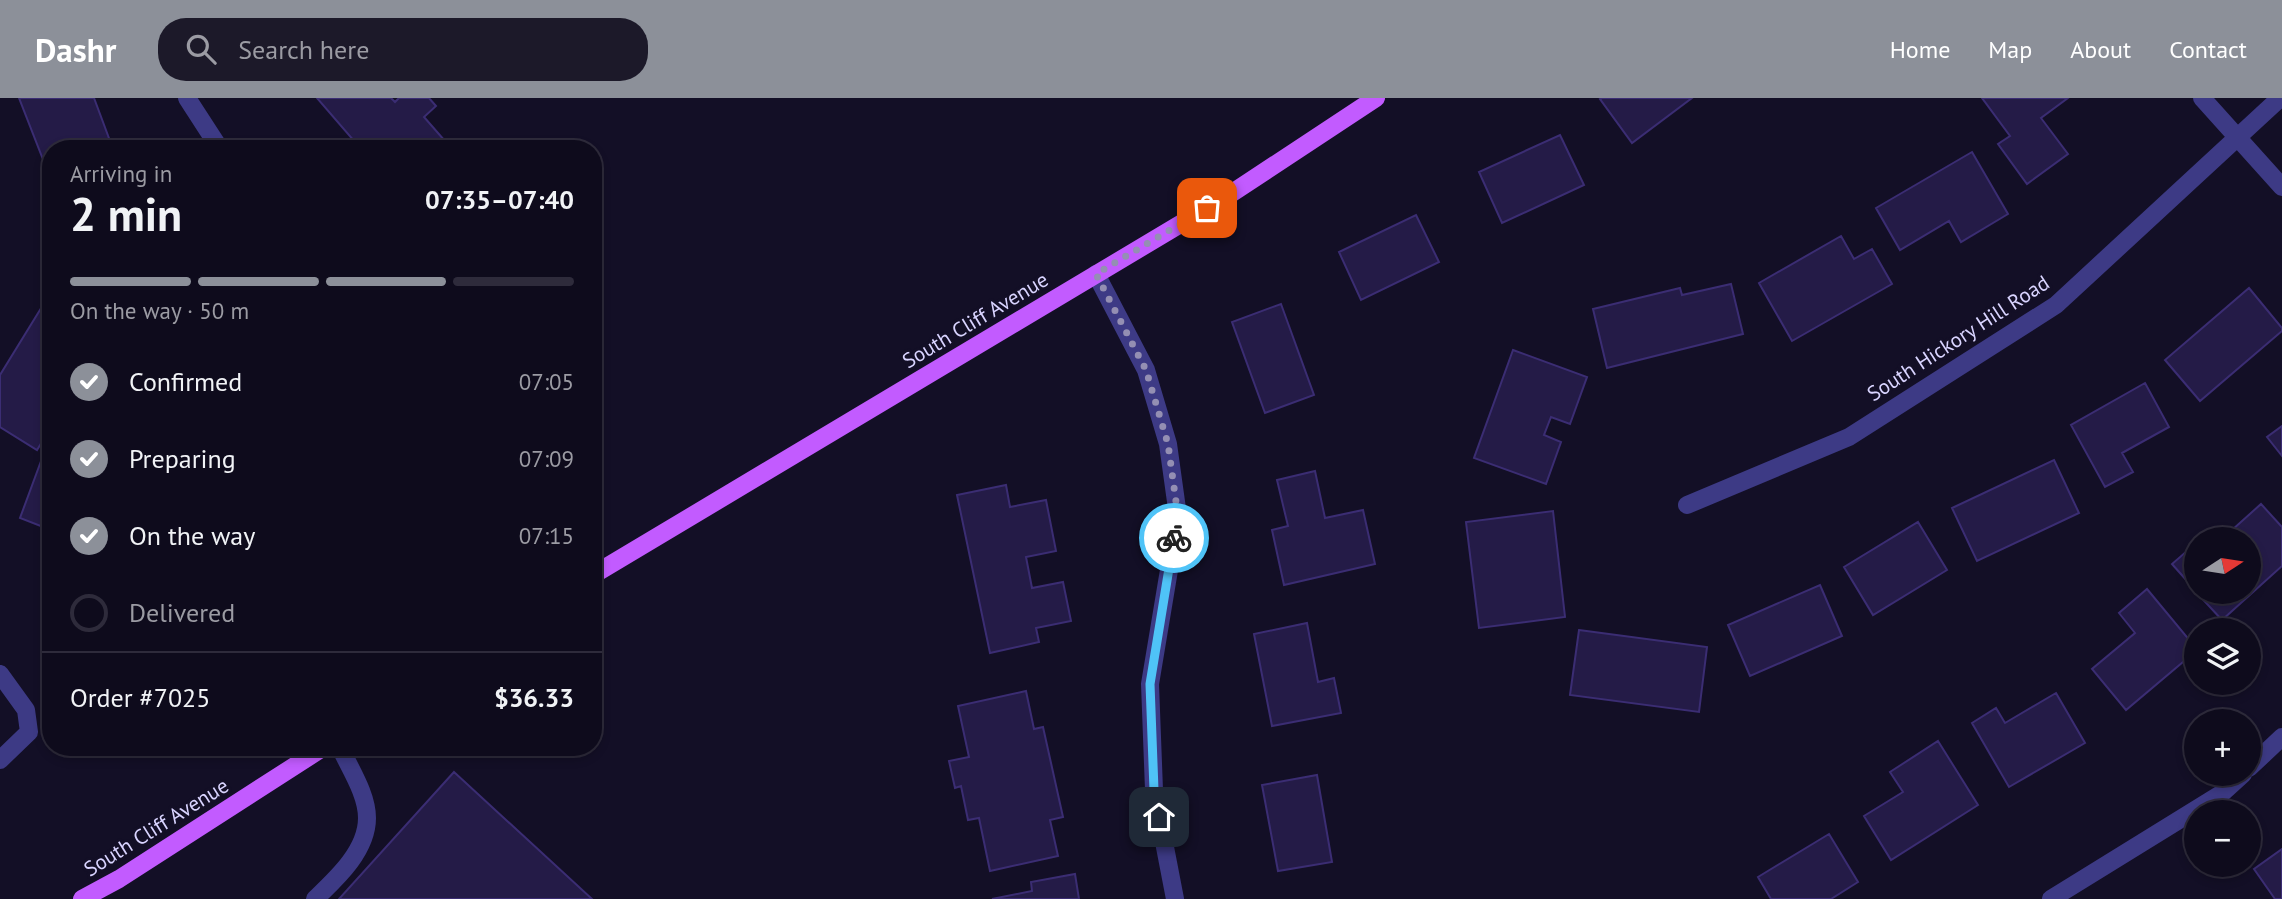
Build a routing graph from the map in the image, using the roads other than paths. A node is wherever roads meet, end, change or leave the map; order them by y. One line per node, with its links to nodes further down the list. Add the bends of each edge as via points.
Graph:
1 (187, 98): 6 (street)
2 (1376, 98): 8 (main road, South Cliff Avenue, via 1230,195)
3 (2202, 98): 5 (street)
4 (2280, 98): 5 (street, South Hickory Hill Road)
5 (2236, 137): 7 (street); 9 (street, South Hickory Hill Road, via 2056,304 1849,437)
6 (214, 140)
7 (2282, 187)
8 (1096, 274): 10 (main road, South Cliff Avenue); 20 (street, via 1146,370 1168,444 1178,516 1150,684 1154,790)
9 (1687, 505)
10 (602, 570)
11 (0, 674): 16 (street, via 26,710 29,732)
12 (2282, 737): 15 (street)
13 (310, 756): 18 (main road, South Cliff Avenue)
14 (344, 756): 19 (street, via 367,820 347,868)
15 (2261, 757)
16 (0, 760)
17 (2230, 786): 21 (street)
18 (82, 899)
19 (315, 899)
20 (1175, 899)
21 (2051, 899)

